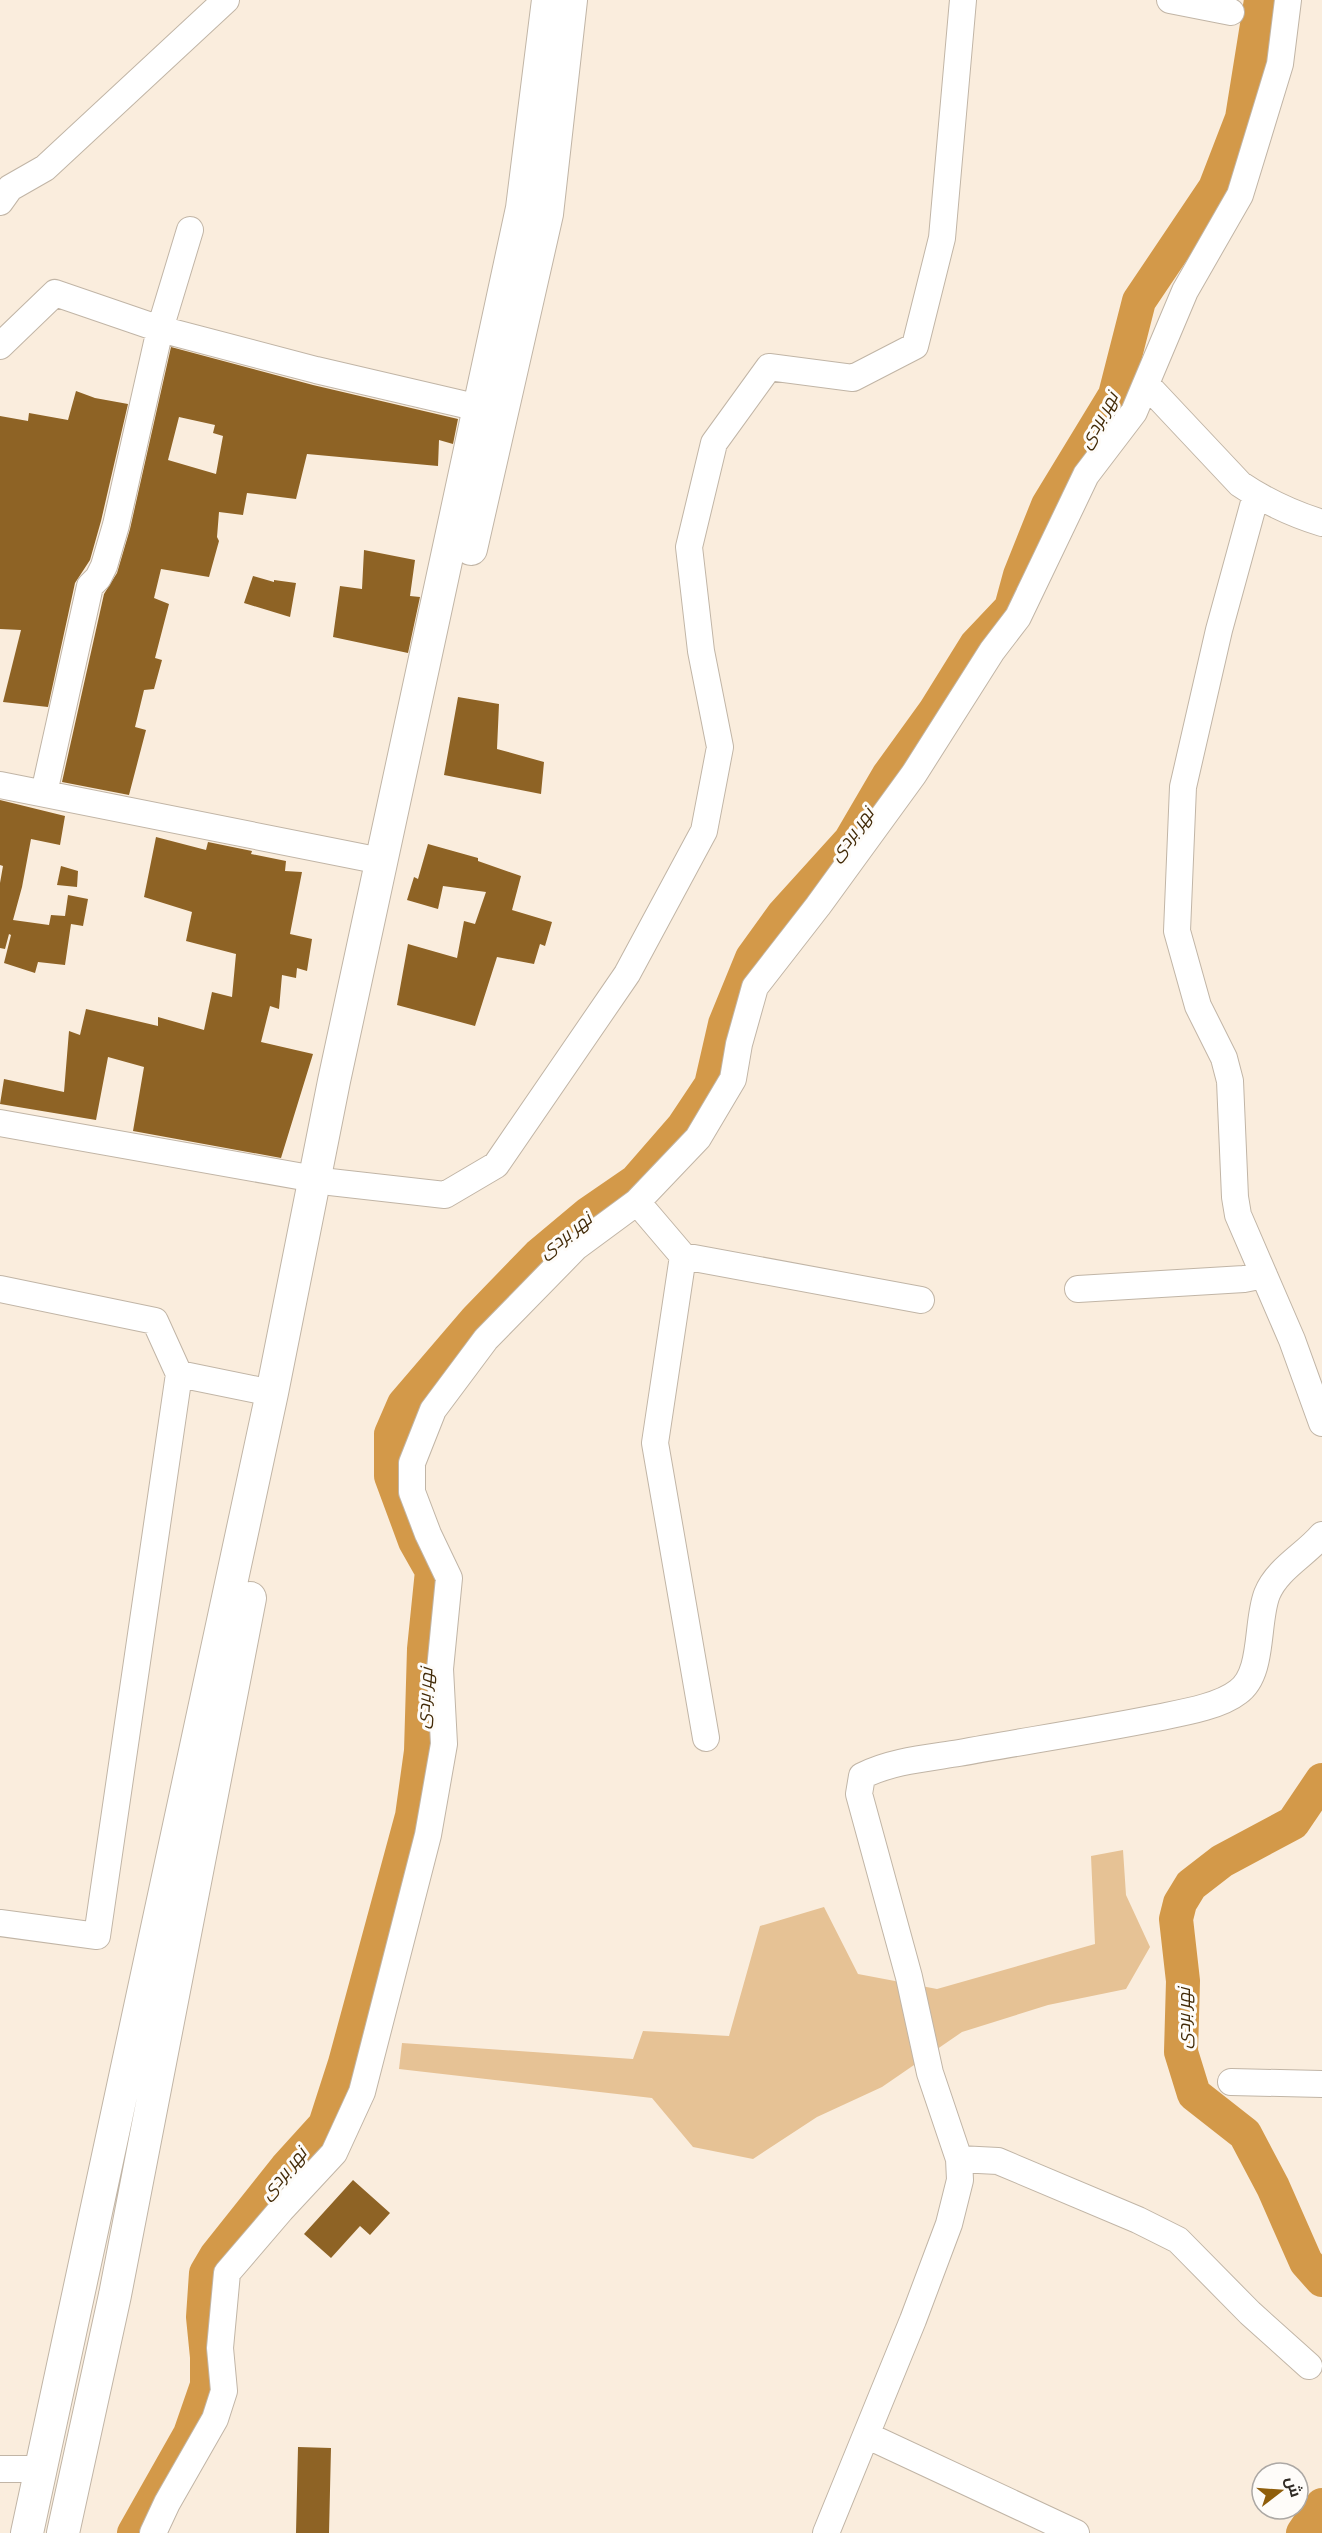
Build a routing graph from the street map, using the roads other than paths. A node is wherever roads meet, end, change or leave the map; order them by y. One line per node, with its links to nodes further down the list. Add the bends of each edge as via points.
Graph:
1 (226, 0): 8 (street, via 45,168 10,188)
2 (548, 0): 13 (main road, via 522,208)
3 (571, 0): 20 (main road, via 547,214 352,1070)
4 (963, 0): 20 (street, via 942,238 915,346 853,378 770,367 714,442 689,547 701,651 720,747 704,831 627,974 496,1165 444,1195)
5 (1170, 0): 7 (street)
6 (1288, 0): 12 (street, via 1280,64 1240,195 1185,291)
7 (1231, 12)
8 (0, 202)
9 (190, 230): 10 (street)
10 (160, 329): 11 (street, via 55,293); 13 (street); 17 (street, via 116,525 104,566 90,586)
11 (0, 346)
12 (1146, 384): 14 (street, via 1240,484); 21 (street, via 1134,412 1086,476 1018,617 914,774 755,987 733,1079 698,1138)
13 (479, 408): 18 (main road)
14 (1256, 495): 15 (street); 23 (street, via 1219,630 1183,787 1177,931 1198,1006 1224,1058 1230,1081 1238,1215)
15 (1322, 523)
16 (0, 785): 17 (street)
17 (44, 793): 18 (street)
18 (381, 861): 20 (main road)
19 (0, 1123): 20 (street)
20 (322, 1181): 28 (main road); 41 (main road, via 115,2295)
21 (637, 1202): 22 (street); 42 (street, via 576,1247 486,1339 433,1410 412,1463 412,1492 449,1578 440,1670 444,1744 428,1835 362,2092 334,2153 227,2273 220,2348 224,2391 215,2419)
22 (683, 1256): 26 (street); 31 (street, via 655,1443)
23 (1264, 1275): 25 (street); 29 (street)
24 (0, 1289): 27 (street, via 155,1321)
25 (1078, 1289)
26 (921, 1300)
27 (179, 1374): 28 (street); 32 (street, via 97,1936)
28 (272, 1393): 39 (main road)
29 (1322, 1423)
30 (1322, 1535): 35 (street, via 1272,1584 1262,1615 1254,1667 1247,1683 1229,1698 1176,1713 917,1760 862,1776 859,1794 873,1850 909,1977 930,2073)
31 (706, 1738)
32 (0, 1923)
33 (1231, 2082): 34 (street)
34 (1322, 2084)
35 (959, 2159): 36 (street, via 998,2161 1178,2241); 37 (street, via 960,2180 949,2224)
36 (1309, 2366)
37 (866, 2435): 43 (street); 44 (street)
38 (0, 2469): 39 (street)
39 (41, 2469): 40 (main road)
40 (27, 2533)
41 (63, 2533)
42 (153, 2533)
43 (826, 2533)
44 (1076, 2533)

